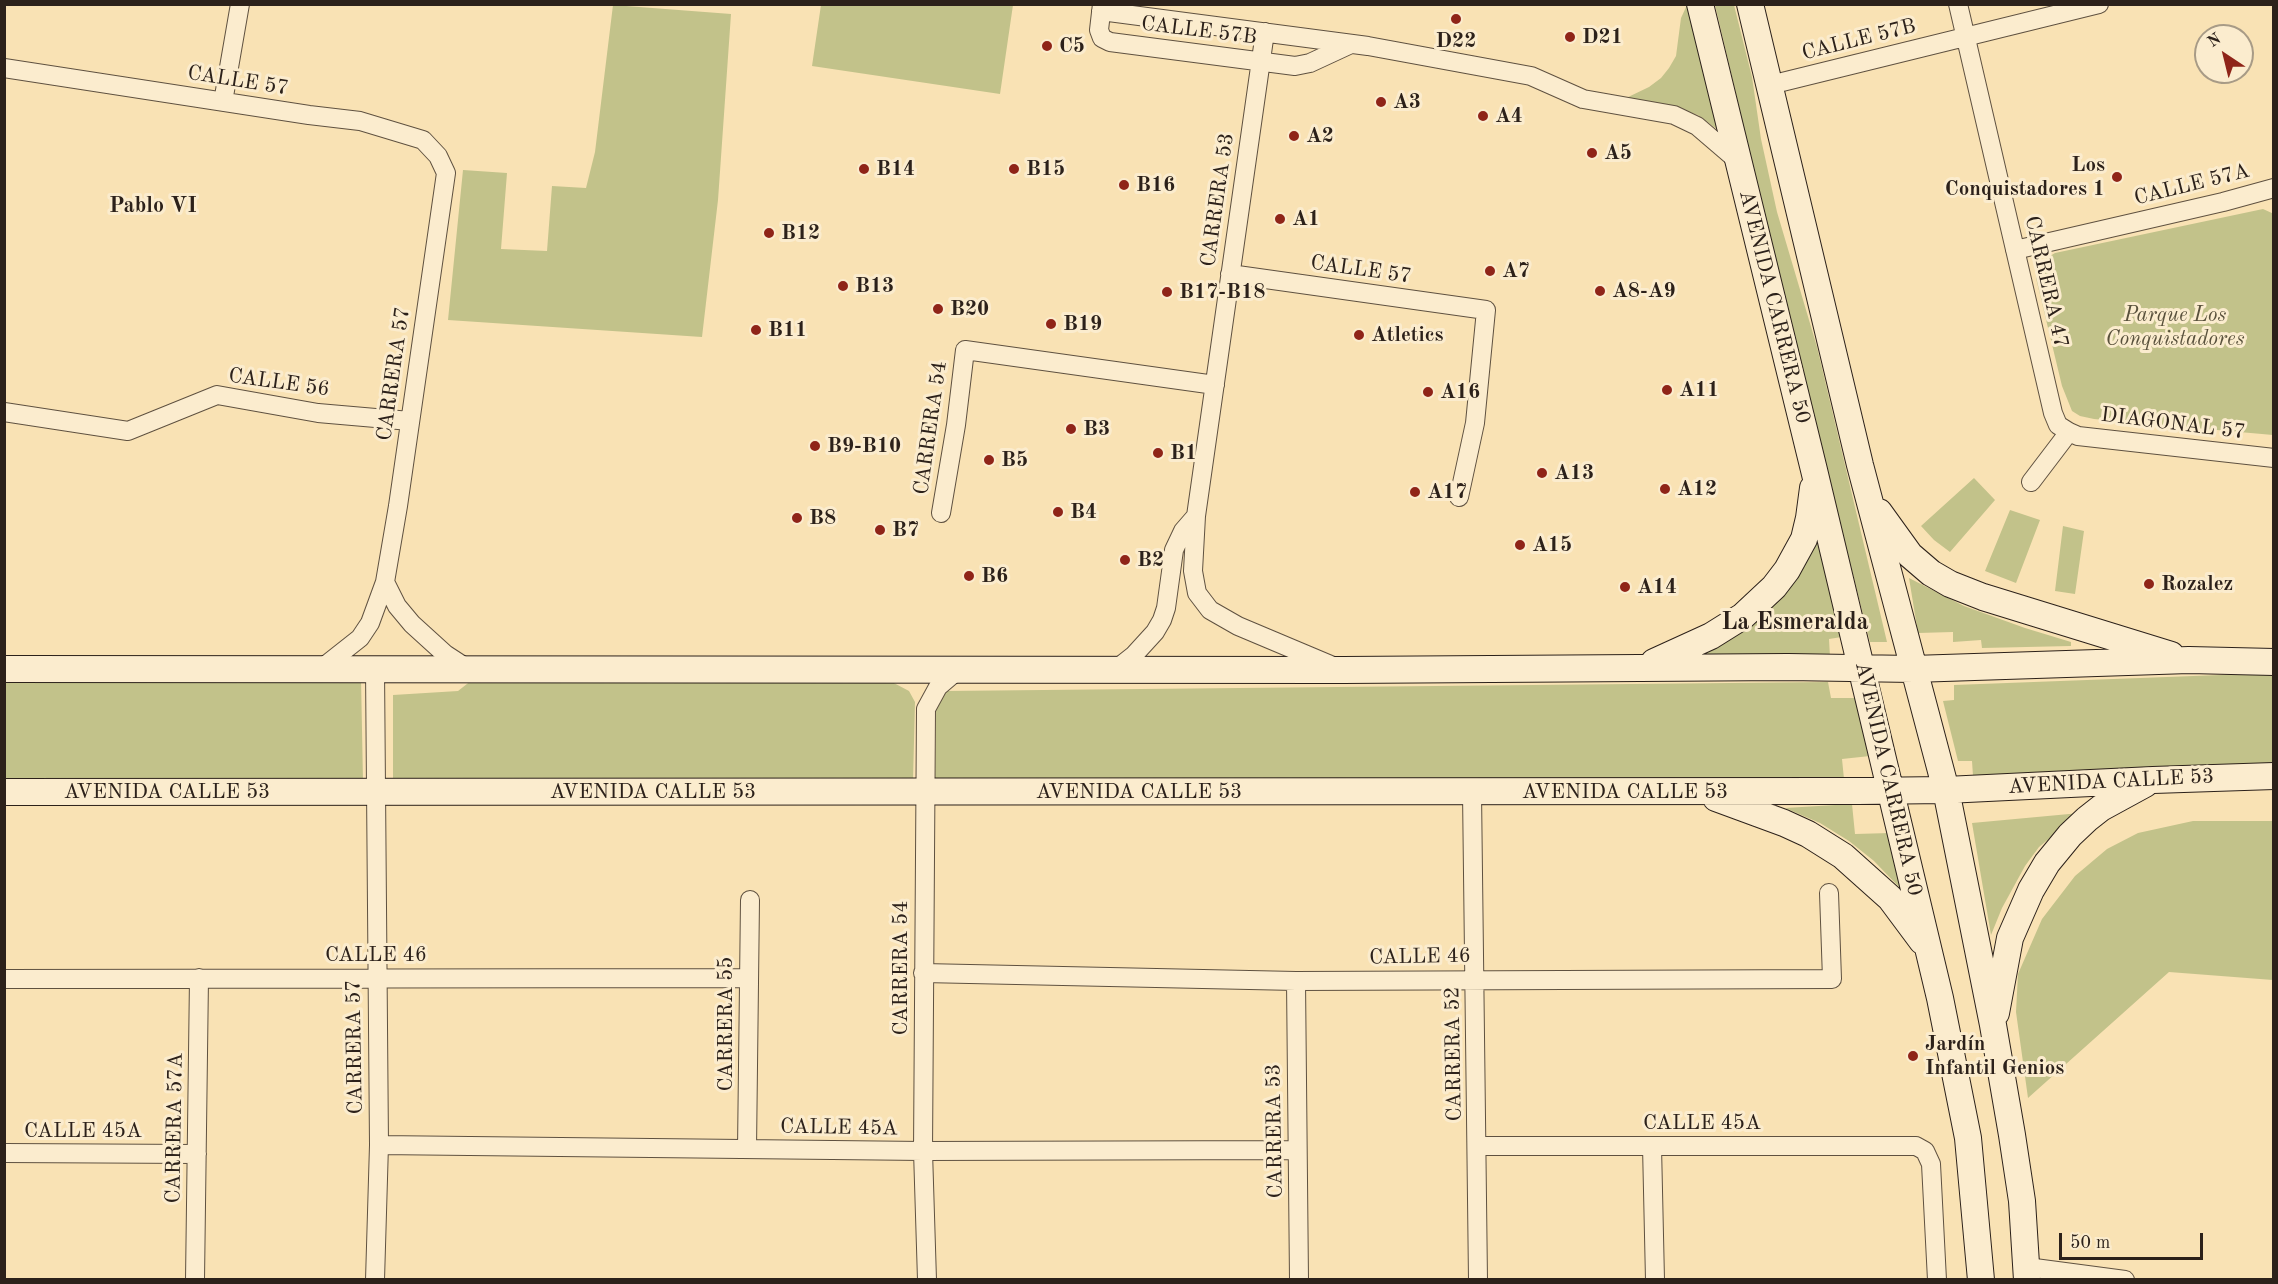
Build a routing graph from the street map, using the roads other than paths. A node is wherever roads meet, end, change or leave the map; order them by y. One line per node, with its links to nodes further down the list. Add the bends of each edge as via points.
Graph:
1 (240, 4): 13 (street)
2 (1700, 4): 14 (main road, AVENIDA CARRERA 50)
3 (1750, 4): 12 (main road)
4 (1958, 4): 8 (street, CARRERA 47)
5 (2099, 4): 8 (street, CALLE 57B)
6 (1102, 8): 7 (street, CALLE 57B); 10 (street, CALLE 57B, via 1098,30 1110,42)
7 (1265, 32): 9 (street, CALLE 57B); 10 (street, CARRERA 53)
8 (1966, 36): 12 (street, CALLE 57B); 17 (street, CARRERA 47)
9 (1360, 45): 10 (street, CALLE 57B, via 1294,66); 14 (street, CALLE 57B, via 1531,76 1583,99 1674,115 1697,126)
10 (1260, 62): 18 (street, CARRERA 53)
11 (4, 68): 13 (street, CALLE 57)
12 (1770, 85): 26 (main road)
13 (223, 102): 15 (street, CALLE 57, via 360,120 423,140 438,156)
14 (1739, 162): 24 (main road, AVENIDA CARRERA 50)
15 (446, 173): 21 (street, CARRERA 57)
16 (2274, 188): 17 (street, CALLE 57A)
17 (2015, 249): 22 (street, CARRERA 47, via 2053,413 2058,425)
18 (1230, 274): 19 (street, CARRERA 53); 27 (street, CALLE 57, via 1486,310 1475,423)
19 (1215, 385): 28 (street, CARRERA 54, via 964,350); 29 (street, CARRERA 53)
20 (4, 412): 21 (street, CALLE 56, via 128,431 217,395 318,413)
21 (410, 421): 30 (street, CARRERA 57)
22 (2069, 432): 23 (street, DIAGONAL 57); 25 (street)
23 (2274, 458)
24 (1814, 470): 34 (main road, via 1804,539 1774,587 1743,616 1711,636); 35 (main road, AVENIDA CARRERA 50)
25 (2031, 482)
26 (1867, 494): 31 (main road, via 1910,555 1950,584); 39 (main road)
27 (1459, 497)
28 (941, 513)
29 (1196, 516): 41 (street, CARRERA 53, via 1174,550 1162,620 1134,655); 42 (street, CARRERA 53, via 1192,571 1197,593 1210,610 1238,626)
30 (385, 582): 33 (street, CARRERA 57, via 360,638); 38 (street, via 412,624)
31 (2188, 660): 32 (main road); 39 (main road)
32 (2274, 662)
33 (322, 668): 36 (main road); 37 (main road)
34 (1638, 668): 35 (main road); 42 (main road)
35 (1862, 668): 39 (main road); 46 (main road, AVENIDA CARRERA 50)
36 (4, 669)
37 (375, 669): 38 (main road); 48 (street, CARRERA 57)
38 (468, 669): 40 (main road)
39 (1913, 669): 45 (main road)
40 (958, 670): 41 (main road); 49 (street, CARRERA 54, via 938,687 926,709)
41 (1115, 670): 42 (main road)
42 (1343, 670)
43 (2274, 776): 44 (main road, AVENIDA CALLE 53)
44 (2153, 780): 45 (main road, AVENIDA CALLE 53); 62 (main road, via 2101,808 2070,835 2048,863 2010,938)
45 (1946, 790): 46 (main road, AVENIDA CALLE 53); 62 (main road)
46 (1891, 791): 51 (main road, AVENIDA CALLE 53); 54 (main road, AVENIDA CARRERA 50)
47 (4, 792): 48 (main road, AVENIDA CALLE 53)
48 (376, 792): 49 (main road, AVENIDA CALLE 53); 57 (street, CARRERA 57)
49 (925, 792): 50 (main road, AVENIDA CALLE 53); 55 (street, CARRERA 54)
50 (1472, 792): 51 (main road, AVENIDA CALLE 53); 60 (street, CARRERA 52)
51 (1699, 792): 54 (main road, via 1784,823 1843,856 1890,898)
52 (1829, 893): 60 (street, CALLE 46, via 1832,979)
53 (750, 900): 58 (street, CARRERA 55)
54 (1928, 950): 79 (main road, AVENIDA CARRERA 50, via 1968,1138)
55 (923, 974): 61 (street, CALLE 46); 68 (street, CARRERA 54)
56 (199, 978): 57 (street, CALLE 46); 59 (street, CALLE 46); 70 (street, CARRERA 57A)
57 (376, 978): 58 (street, CALLE 46); 63 (street, CARRERA 57)
58 (748, 978): 66 (street, CARRERA 55)
59 (4, 979)
60 (1476, 979): 61 (street, CALLE 46); 64 (street, CARRERA 52)
61 (1296, 981): 67 (street, CARRERA 53)
62 (1993, 1025): 71 (main road, via 2022,1201)
63 (380, 1145): 66 (street, CALLE 45A); 73 (street, CARRERA 57)
64 (1478, 1146): 65 (street, CALLE 45A); 76 (street, CARRERA 52)
65 (1652, 1146): 77 (street); 78 (street, CALLE 45A, via 1916,1146 1925,1151 1931,1164)
66 (747, 1149): 68 (street, CALLE 45A)
67 (1297, 1150): 68 (street, CALLE 45A); 75 (street, CARRERA 53)
68 (923, 1151): 74 (street, CARRERA 54)
69 (4, 1153): 70 (street, CALLE 45A)
70 (197, 1154): 72 (street, CARRERA 57A)
71 (2027, 1273): 80 (street)
72 (195, 1280)
73 (375, 1280)
74 (927, 1280)
75 (1299, 1280)
76 (1478, 1280)
77 (1655, 1280)
78 (1937, 1280)
79 (1981, 1280)
80 (2125, 1280)

